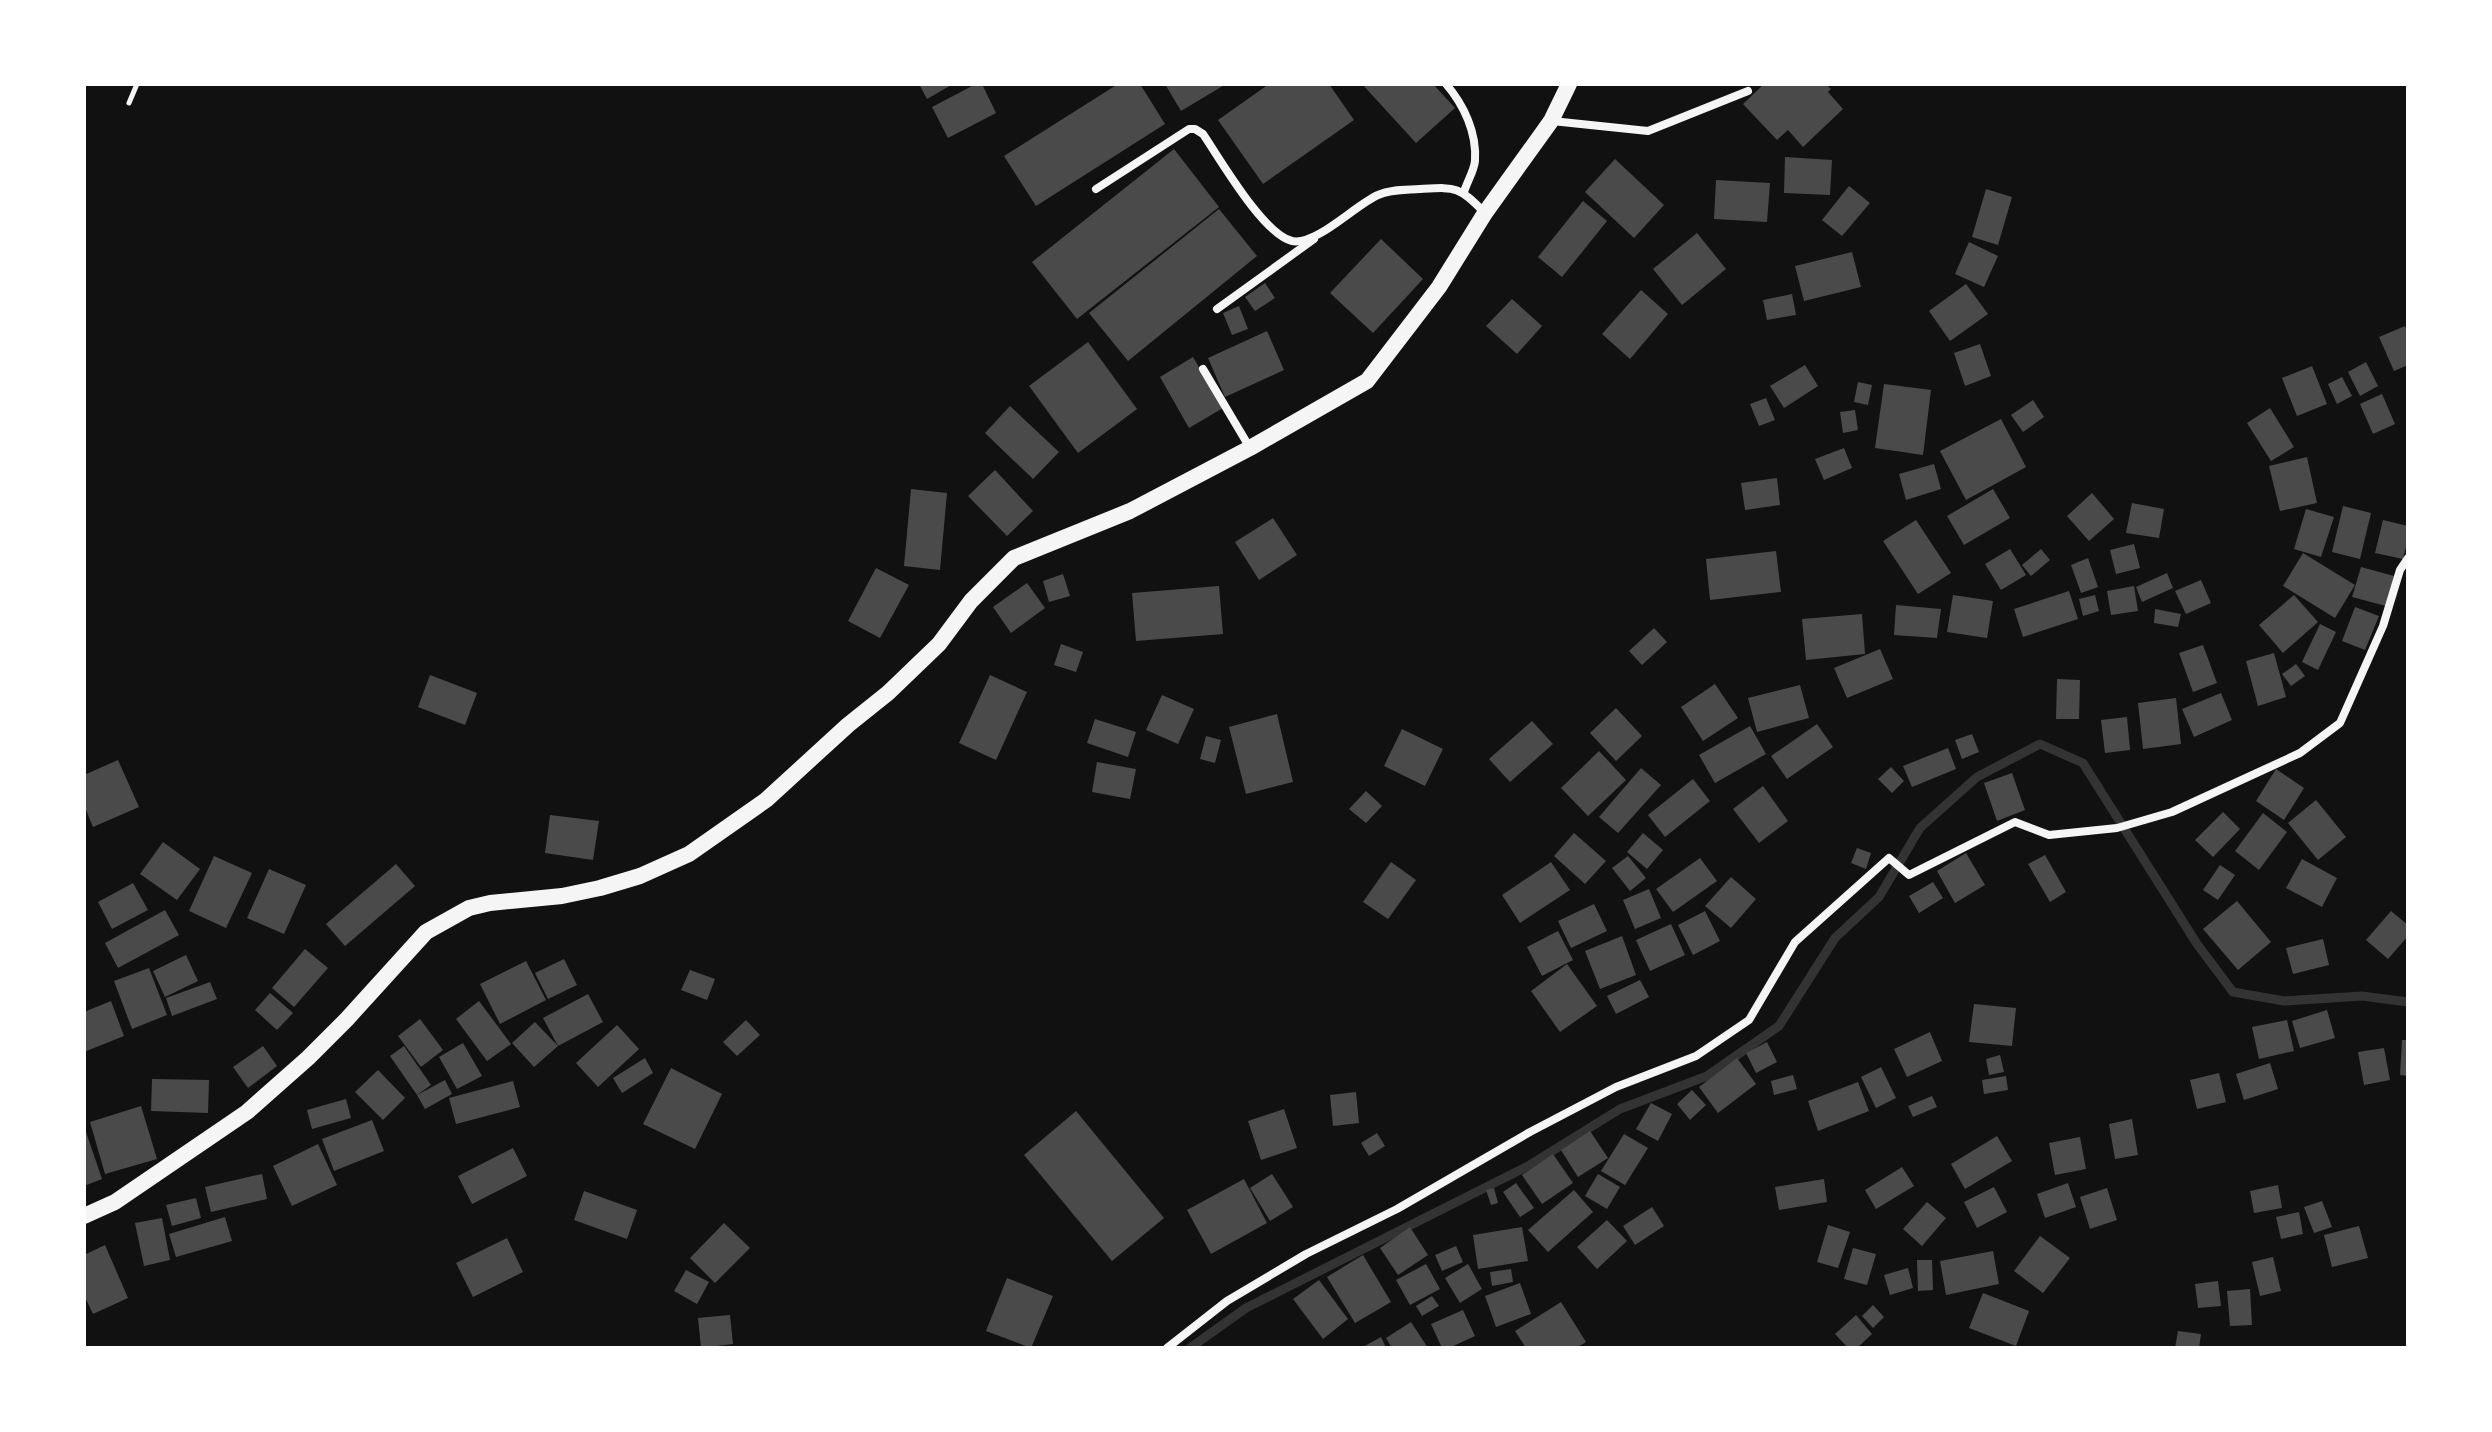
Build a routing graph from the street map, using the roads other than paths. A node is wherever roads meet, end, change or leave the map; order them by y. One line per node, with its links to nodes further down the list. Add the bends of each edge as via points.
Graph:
1 (1446, 84): 6 (street, via 1460,100 1473,133 1475,163)
2 (1569, 84): 4 (main road)
3 (1748, 91): 4 (street, via 1648,131)
4 (1551, 121): 7 (main road)
5 (1096, 189): 8 (street, via 1195,129 1265,223 1293,241)
6 (1464, 192): 7 (street); 8 (street, via 1448,187 1381,193)
7 (1485, 213): 11 (main road, via 1439,287 1367,381)
8 (1310, 239): 9 (street, via 1315,239)
9 (1217, 309)
10 (1203, 369): 11 (street)
11 (1250, 448): 13 (main road, via 1130,511 1014,558 888,693 766,800 689,854 600,888 490,903 436,926 315,1052 247,1112 115,1202)
12 (2408, 558): 14 (street, via 2340,723 2300,753 2172,812 2117,828 2049,835 2015,822 1909,875 1889,858 1795,942 1749,1020 1696,1056 1616,1087 1306,1254 1227,1301)
13 (84, 1216)
14 (1167, 1348)

